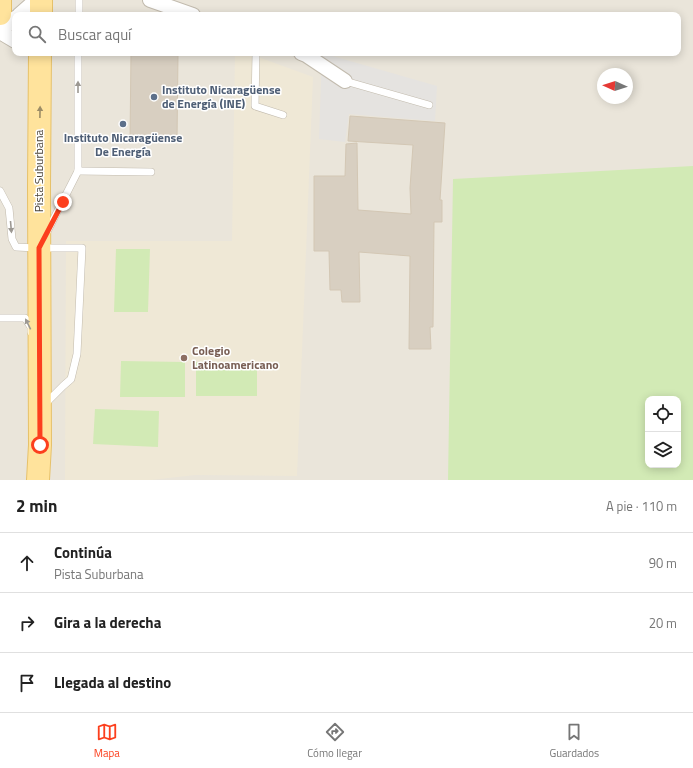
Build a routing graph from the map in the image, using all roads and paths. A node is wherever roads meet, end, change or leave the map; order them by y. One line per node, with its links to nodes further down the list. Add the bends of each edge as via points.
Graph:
1 (0, 0): 10 (main road)
2 (36, 0): 6 (street)
3 (41, 0): 7 (main road)
4 (79, 0): 8 (lane)
5 (150, 0): 9 (street)
6 (22, 12)
7 (41, 12)
8 (78, 12)
9 (184, 12)
10 (0, 14)
11 (12, 21): 12 (street)
12 (0, 32): 13 (street)
13 (12, 39)
14 (38, 56): 24 (main road, Pista Suburbana, one-way to 14)
15 (78, 56): 21 (lane, one-way to 15)
16 (256, 56): 20 (lane, via 255,106)
17 (308, 56): 18 (street)
18 (345, 81): 19 (lane)
19 (429, 106)
20 (283, 115)
21 (78, 172): 22 (lane); 24 (lane)
22 (151, 172)
23 (0, 191): 24 (lane, one-way to 24, via 10,208 12,239 16,247)
24 (39, 248): 27 (main road, Pista Suburbana); 27 (lane, via 82,248 77,354 72,379)
25 (0, 318): 26 (lane, one-way to 25, via 31,327 25,318)
26 (31, 342)
27 (36, 410): 28 (main road, Pista Suburbana, via 40,445)
28 (38, 480)

